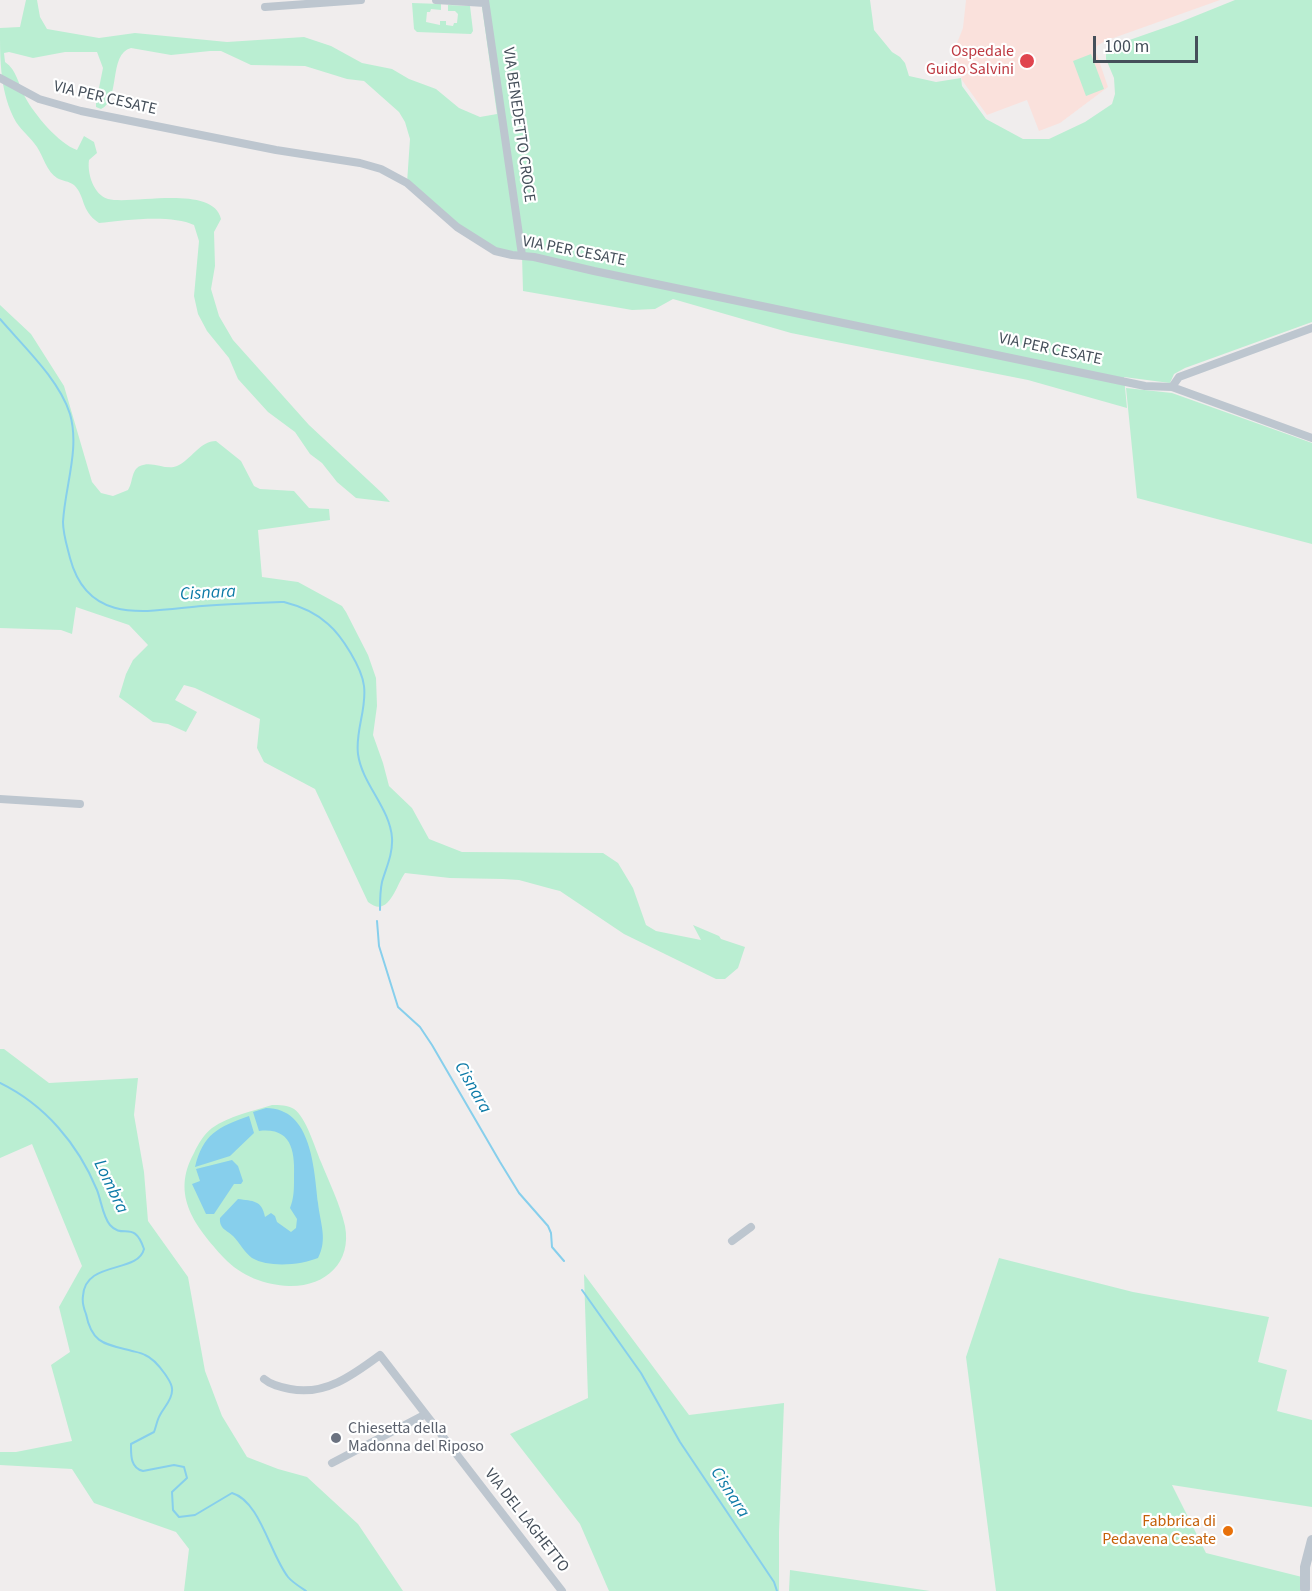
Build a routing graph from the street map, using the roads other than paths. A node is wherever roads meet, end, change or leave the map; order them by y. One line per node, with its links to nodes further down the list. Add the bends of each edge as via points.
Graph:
1 (361, 0): 4 (street)
2 (436, 0): 3 (street)
3 (485, 2): 6 (street, VIA BENEDETTO CROCE)
4 (265, 7)
5 (0, 78): 6 (street, VIA PER CESATE, via 39,99 81,111 381,169 408,183 457,226 495,251)
6 (522, 255): 8 (street, VIA PER CESATE, via 1145,386)
7 (1312, 328): 8 (street, via 1179,376)
8 (1172, 387): 9 (street, VIA PER CESATE)
9 (1312, 438)
10 (0, 798): 11 (street)
11 (80, 804)
12 (751, 1227): 13 (street)
13 (732, 1242)
14 (264, 1379): 15 (street, VIA DEL LAGHETTO, via 287,1389 316,1390 346,1379 380,1355)
15 (424, 1415): 16 (street); 20 (street, VIA DEL LAGHETTO)
16 (332, 1463)
17 (1312, 1540): 19 (street, via 1305,1567)
18 (1312, 1566): 19 (street)
19 (1305, 1590)
20 (562, 1591)

